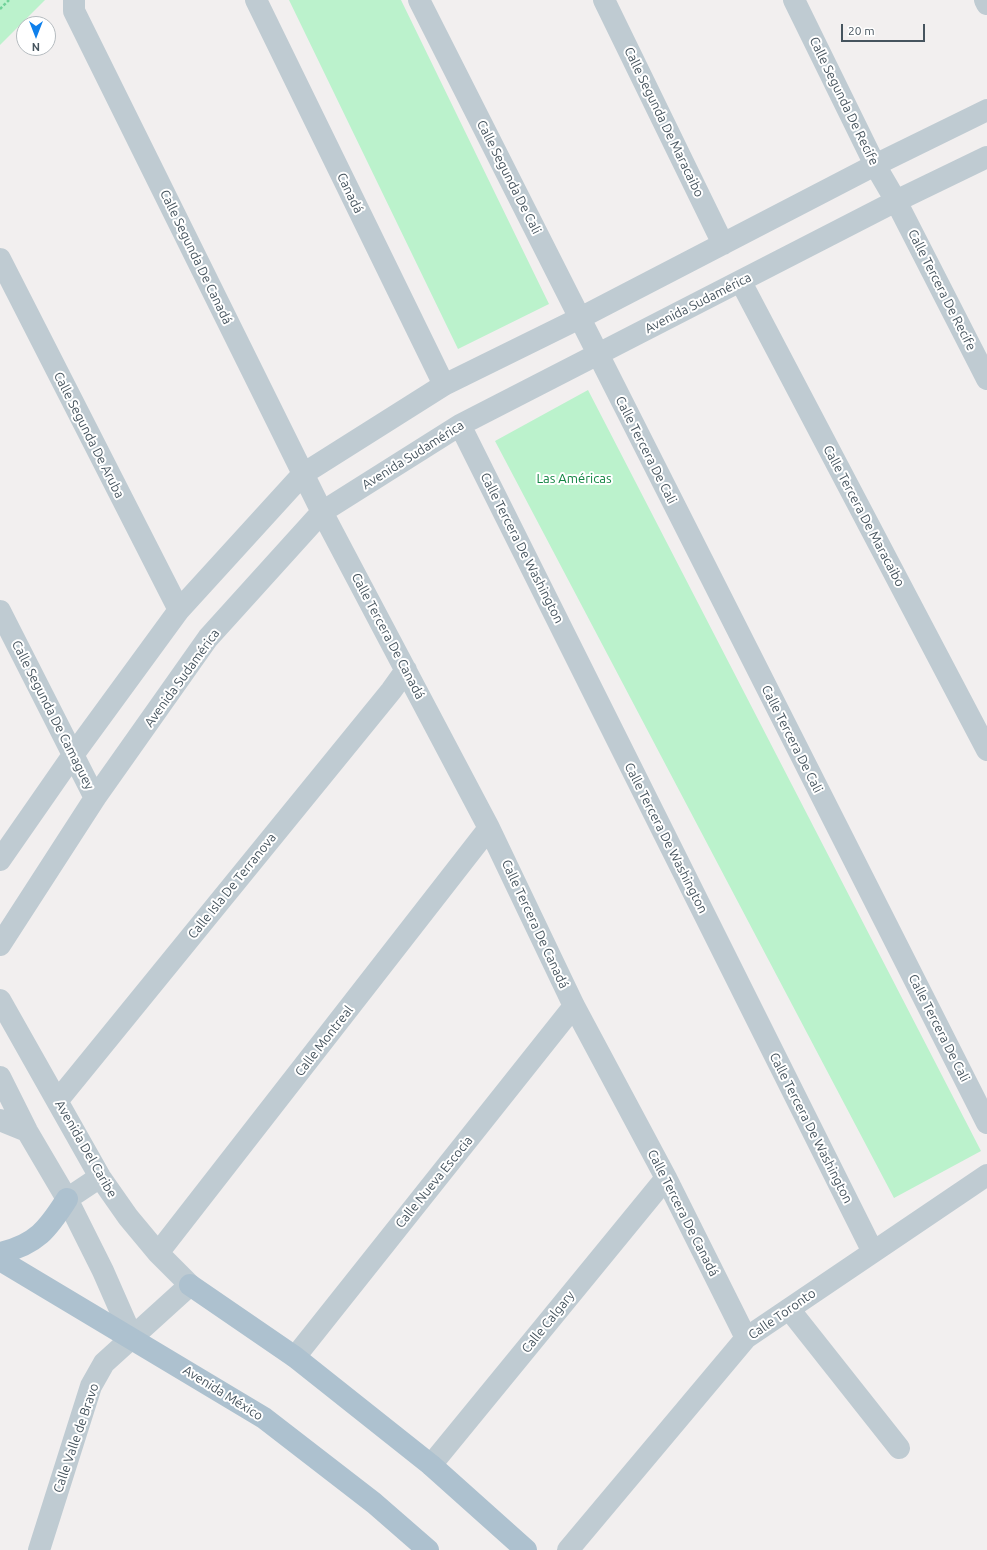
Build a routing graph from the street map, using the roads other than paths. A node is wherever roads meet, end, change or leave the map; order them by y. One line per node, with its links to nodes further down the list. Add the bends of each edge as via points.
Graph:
1 (74, 0): 20 (street, Calle Segunda De Canadá, via 74,11)
2 (256, 0): 18 (street, Canadá)
3 (419, 0): 15 (street, Calle Segunda De Cali)
4 (604, 0): 12 (street, Calle Segunda De Maracaibo)
5 (794, 0): 10 (street, Calle Segunda De Recife)
6 (985, 0): 7 (street)
7 (987, 4)
8 (987, 110): 10 (street)
9 (987, 157): 11 (street, Avenida Sudamérica)
10 (875, 165): 11 (street, Calle Segunda De Recife); 12 (street)
11 (896, 201): 14 (street, Avenida Sudamérica); 17 (street, Calle Tercera De Recife)
12 (723, 244): 15 (street)
13 (0, 259): 22 (street, Calle Segunda De Aruba)
14 (741, 282): 16 (street, Avenida Sudamérica); 25 (street, Calle Tercera De Maracaibo)
15 (580, 318): 16 (street, Calle Segunda De Cali); 18 (street)
16 (598, 355): 19 (street, Avenida Sudamérica); 36 (street, Calle Tercera De Cali)
17 (987, 379)
18 (444, 385): 20 (street)
19 (460, 424): 21 (street, Avenida Sudamérica); 42 (street, Calle Tercera De Washington)
20 (303, 474): 21 (street, Calle Segunda De Canadá); 22 (street)
21 (322, 512): 24 (street, Calle Tercera De Canadá); 27 (street, Avenida Sudamérica, via 208,638)
22 (179, 610): 26 (street)
23 (0, 611): 26 (street, Calle Segunda De Camaguey)
24 (406, 670): 28 (street, Calle Tercera De Canadá); 34 (street, Calle Isla De Terranova)
25 (987, 750)
26 (73, 755): 27 (street, Calle Segunda De Camaguey); 29 (street)
27 (95, 798): 30 (street, Avenida Sudamérica)
28 (490, 828): 32 (street, Calle Tercera De Canadá); 44 (street, Calle Montreal)
29 (0, 860)
30 (0, 945)
31 (0, 1000): 34 (street, Avenida Del Caribe)
32 (574, 1006): 40 (street, Calle Tercera De Canadá); 50 (street, Calle Nueva Escocia)
33 (0, 1077): 37 (street)
34 (58, 1100): 39 (street, Avenida Del Caribe)
35 (0, 1120): 37 (street)
36 (987, 1123)
37 (27, 1131): 41 (street)
38 (987, 1175): 42 (street, Calle Toronto)
39 (100, 1177): 41 (street); 44 (street, Avenida Del Caribe, via 128,1217)
40 (666, 1178): 49 (street, Calle Tercera De Canadá); 52 (street, Calle Calgary)
41 (67, 1199): 43 (main road, via 45,1231 32,1242 18,1249); 48 (street)
42 (873, 1252): 47 (street, Calle Toronto)
43 (0, 1253)
44 (158, 1253): 46 (street, Avenida Del Caribe)
45 (0, 1260): 48 (main road, Avenida México)
46 (190, 1285): 48 (street, Calle Valle de Bravo); 50 (main road)
47 (789, 1309): 49 (street, Calle Toronto); 51 (street)
48 (132, 1337): 53 (street, Calle Valle de Bravo, via 104,1363 91,1386); 54 (main road, Avenida México, via 264,1418 374,1503)
49 (746, 1338): 56 (street, Calle Toronto)
50 (295, 1357): 52 (main road)
51 (899, 1448)
52 (431, 1466): 55 (main road)
53 (39, 1550)
54 (428, 1550)
55 (526, 1550)
56 (568, 1550)

